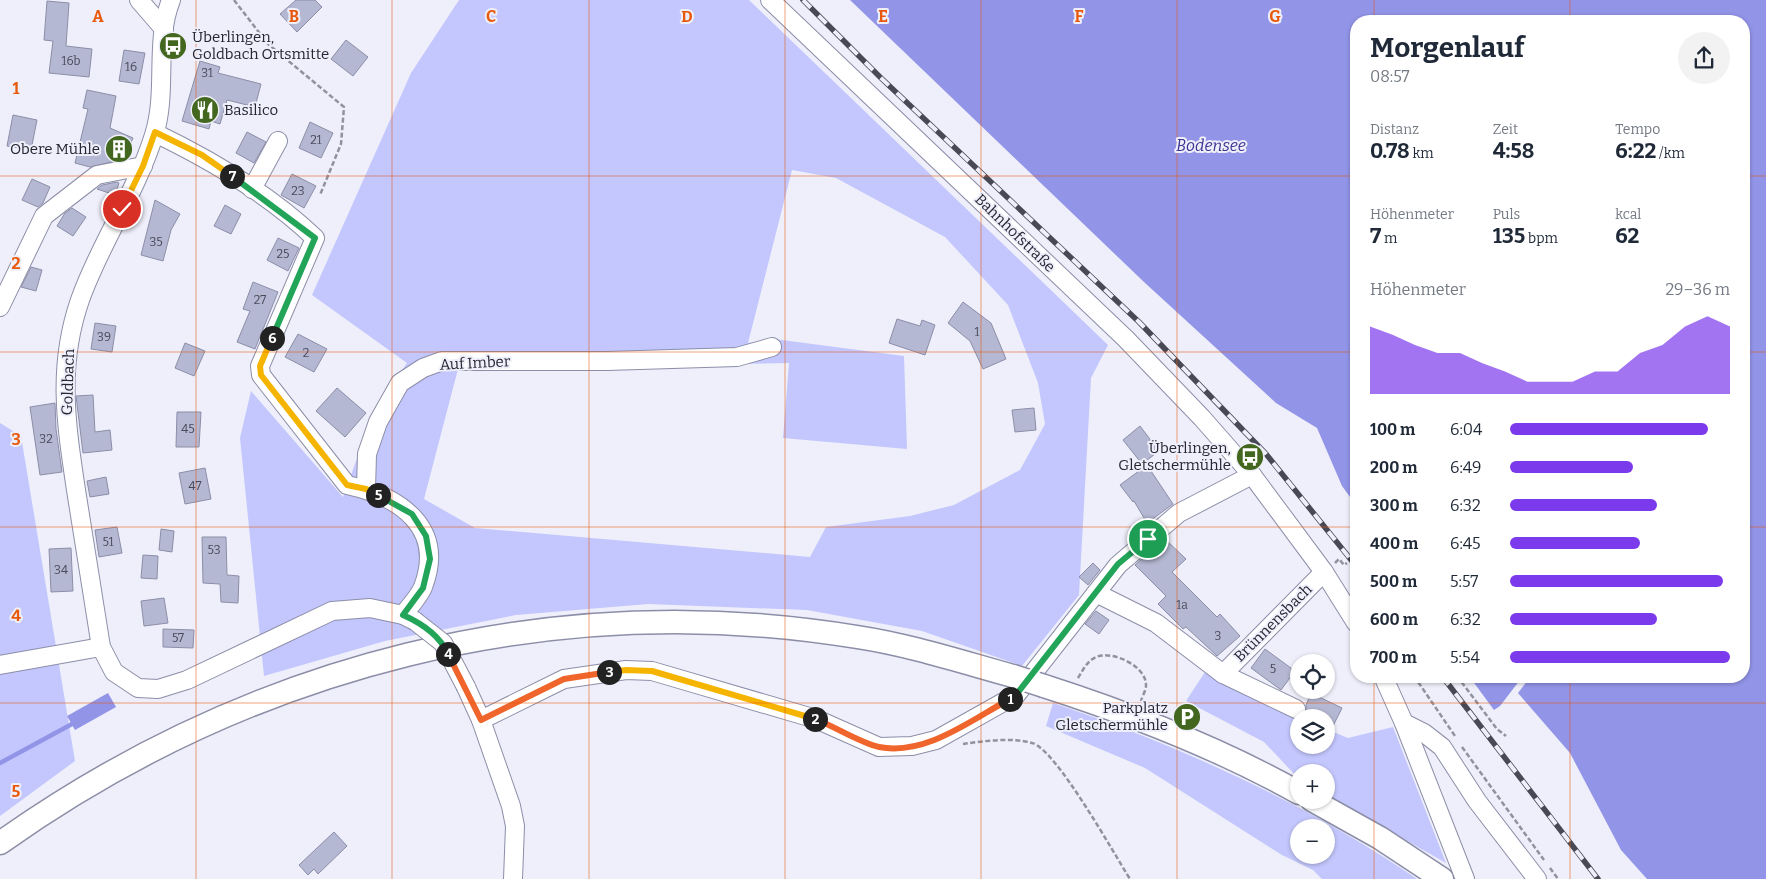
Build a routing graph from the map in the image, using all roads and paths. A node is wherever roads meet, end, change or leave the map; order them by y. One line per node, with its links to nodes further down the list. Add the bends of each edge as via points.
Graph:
1 (139, 0): 5 (street)
2 (171, 0): 5 (street, Goldbach)
3 (234, 0): 10 (path, via 268,44 344,107 342,144)
4 (770, 0): 13 (street, Bahnhofstraße, via 1126,339)
5 (164, 29): 6 (street, Goldbach)
6 (155, 132): 8 (street, Goldbach); 9 (street, via 202,155)
7 (278, 141): 9 (street)
8 (143, 166): 11 (street, via 97,175 44,216); 20 (street, Goldbach, via 100,250 80,301 68,345 64,403)
9 (252, 189): 14 (street, via 315,238 260,366 261,375 347,485)
10 (320, 195)
11 (0, 307)
12 (772, 347): 14 (street, Auf Imber, via 736,357 442,361 423,368 400,383 378,422 367,454)
13 (1252, 475): 16 (street, Bahnhofstraße); 17 (street, via 1179,513 1118,564)
14 (366, 489): 19 (street, via 412,514 426,536 430,559 423,588)
15 (1348, 563): 16 (path, via 1344,565 1339,559)
16 (1329, 567): 18 (street, Bahnhofstraße); 22 (street, Brünnensbach)
17 (1096, 593): 22 (street, Brünnensbach, via 1156,624); 32 (street, via 1016,695)
18 (1350, 611)
19 (409, 618): 20 (street, Goldbach, via 370,608 332,611 196,676 158,689 138,688 114,672); 29 (street, bridge, via 443,643)
20 (101, 647): 21 (street)
21 (0, 665)
22 (1222, 674): 28 (street, Brünnensbach)
23 (1071, 680): 27 (path, via 1078,678 1089,662 1098,656 1112,655 1143,674 1146,685)
24 (1386, 683): 30 (street)
25 (1419, 683): 41 (path)
26 (1462, 683): 31 (path)
27 (1141, 701)
28 (1296, 709)
29 (481, 720): 32 (street, via 564,679 626,670 652,671 816,719 878,747 912,746); 36 (street, via 512,806 515,826)
30 (1404, 723): 39 (street); 40 (street, via 1424,733 1442,748)
31 (1506, 736)
32 (936, 740): 37 (path, via 941,744 957,745 1002,741 1034,743 1070,781)
33 (1290, 789): 35 (main road, bridge, via 1138,719 1013,676 933,654 859,637 738,624 615,624 493,637 374,663 315,680 249,704 146,752 77,791)
34 (1328, 809): 38 (main road, via 1411,857)
35 (0, 843)
36 (513, 879)
37 (1130, 879)
38 (1442, 879)
39 (1465, 879)
40 (1537, 879)
41 (1558, 879)

